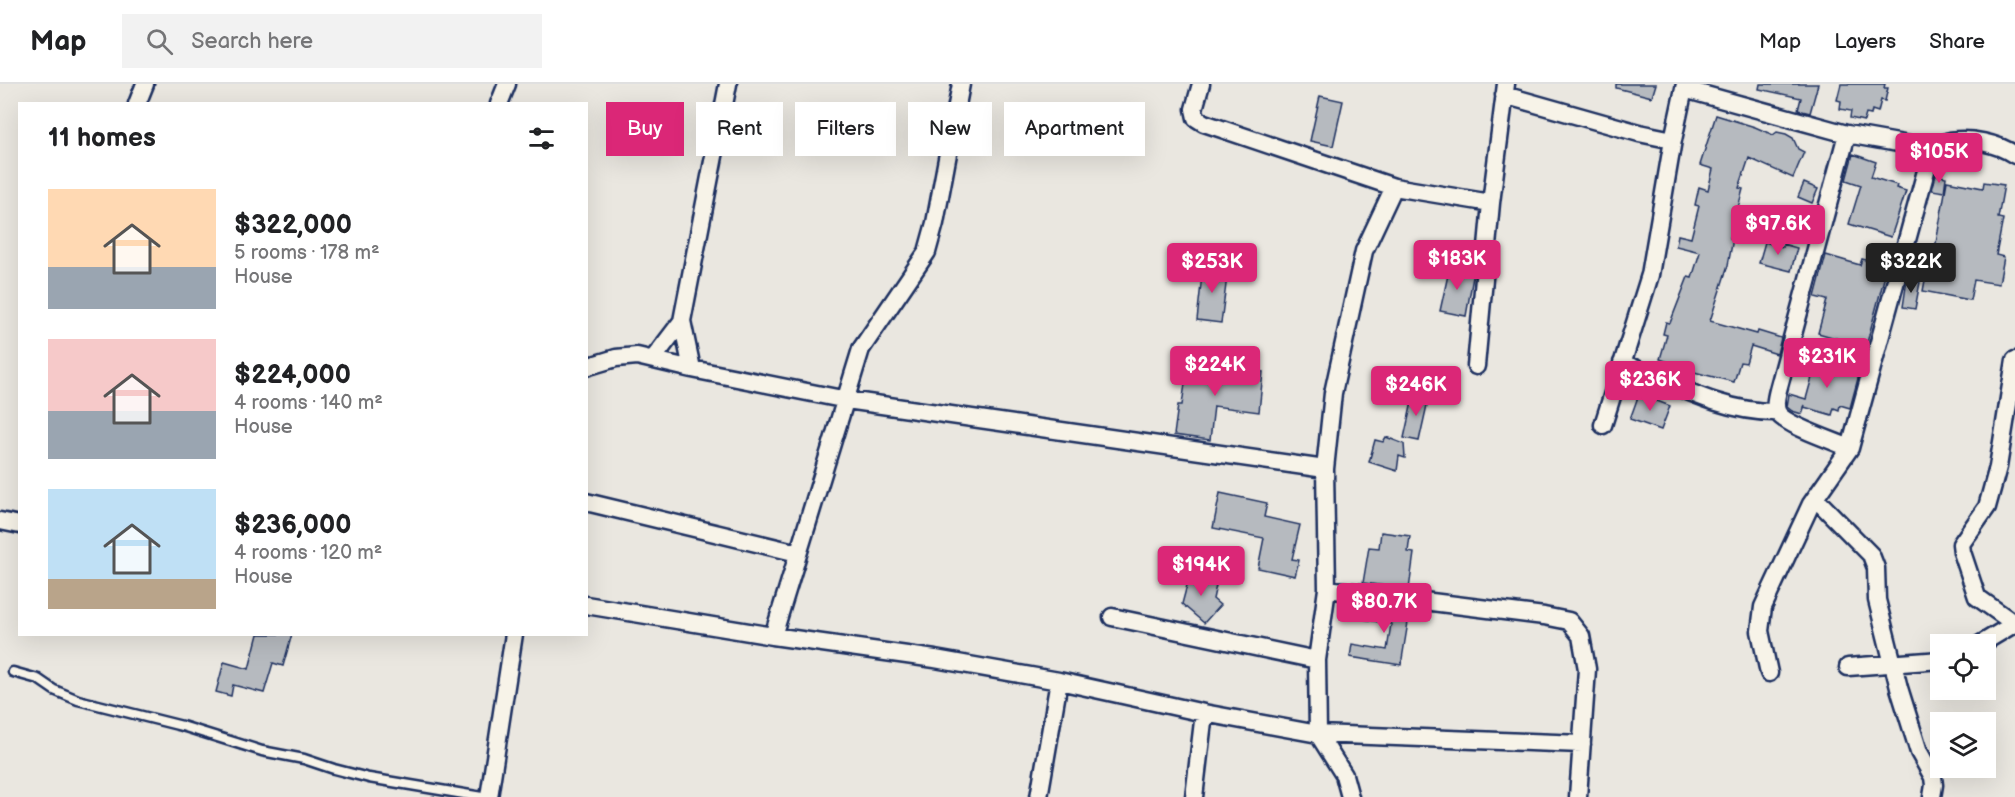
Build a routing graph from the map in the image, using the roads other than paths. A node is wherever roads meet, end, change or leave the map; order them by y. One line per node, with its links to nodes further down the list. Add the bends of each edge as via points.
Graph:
1 (145, 84): 8 (street)
2 (507, 84): 9 (street)
3 (728, 84): 16 (street)
4 (961, 84): 23 (street, via 927,252 861,350)
5 (1201, 84): 14 (street, via 1194,109 1196,118 1204,123)
6 (1685, 86): 10 (street); 11 (street)
7 (1505, 89): 11 (street, via 1639,133); 15 (street)
8 (138, 102)
9 (500, 102)
10 (1847, 134): 12 (street); 24 (street, via 1778,390)
11 (1673, 140): 19 (street, via 1650,275)
12 (1932, 149): 13 (street, via 1948,141 1971,140); 26 (street)
13 (2015, 154)
14 (1394, 187): 15 (street); 27 (street, via 1364,251 1333,393)
15 (1491, 203): 21 (street)
16 (682, 321): 17 (street); 22 (street)
17 (653, 359): 20 (street, via 616,358); 22 (street)
18 (2015, 360): 36 (street, via 1998,467 1987,507 1961,544 1977,597)
19 (1622, 363): 24 (street, via 1736,408); 25 (street)
20 (588, 366)
21 (1476, 366)
22 (692, 369): 23 (street)
23 (847, 400): 27 (street); 32 (street)
24 (1777, 412): 26 (street, via 1796,426)
25 (1602, 425)
26 (1850, 448): 28 (street)
27 (1325, 469): 33 (street)
28 (1815, 498): 42 (street, via 1871,555 1876,568 1877,600); 45 (street, via 1763,608 1760,631)
29 (588, 502): 32 (street)
30 (0, 521): 31 (street)
31 (18, 525)
32 (798, 552): 39 (street)
33 (1327, 589): 40 (street); 49 (street, via 1569,621 1581,636 1587,669)
34 (588, 605): 39 (street)
35 (1112, 617): 40 (street)
36 (2014, 624): 37 (street)
37 (1996, 635)
38 (514, 636): 51 (street)
39 (773, 636): 46 (street)
40 (1317, 660): 48 (street)
41 (1930, 662): 42 (street)
42 (1893, 663): 43 (street); 56 (street, via 1919,752 1933,777)
43 (1848, 667)
44 (13, 672): 50 (lane, via 38,679 78,700 268,753 369,778)
45 (1769, 673)
46 (1059, 681): 47 (street); 52 (street)
47 (1204, 713): 48 (street); 53 (street)
48 (1318, 734): 49 (street); 54 (street, via 1344,775)
49 (1582, 744): 55 (street)
50 (482, 797)
51 (489, 797)
52 (1039, 797)
53 (1194, 797)
54 (1350, 797)
55 (1578, 797)
56 (1932, 797)

